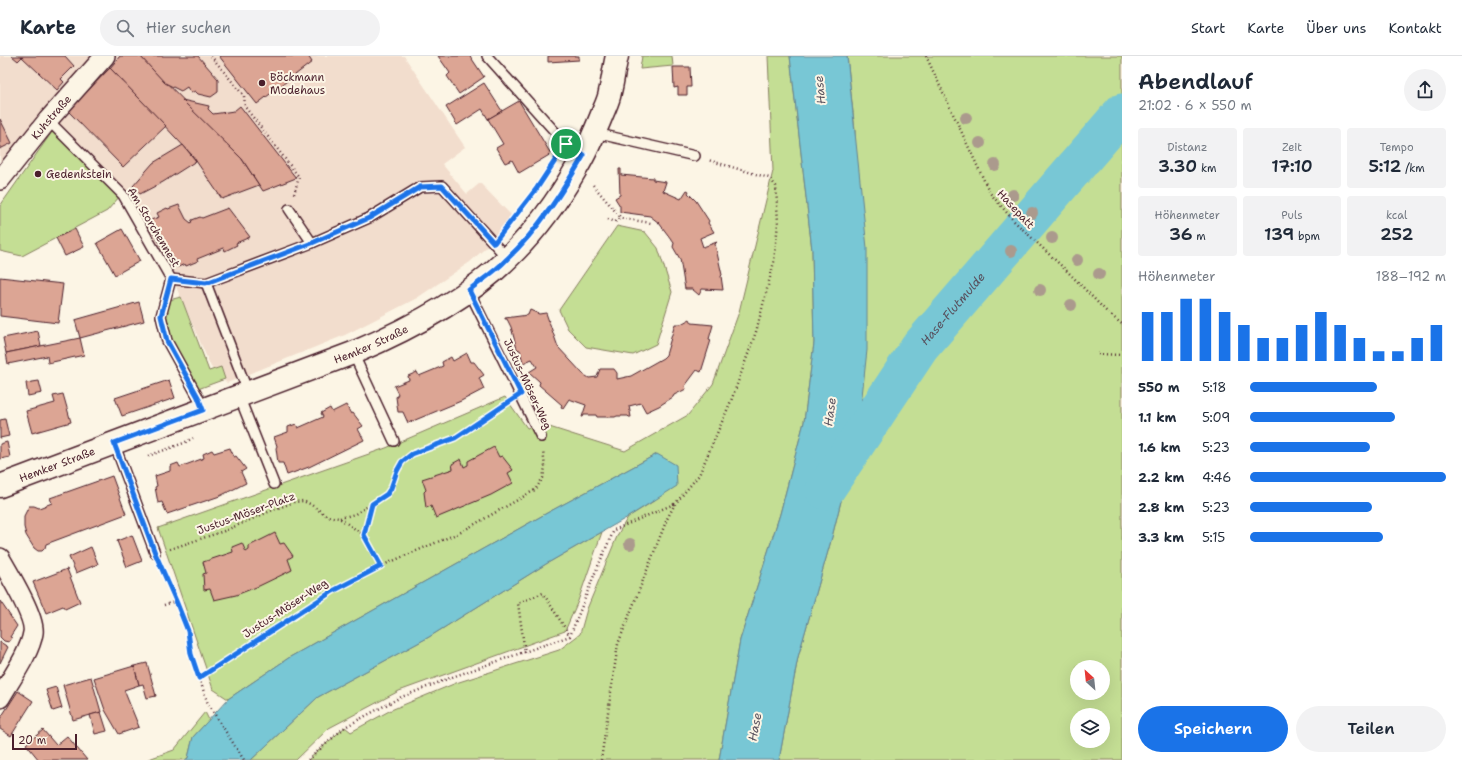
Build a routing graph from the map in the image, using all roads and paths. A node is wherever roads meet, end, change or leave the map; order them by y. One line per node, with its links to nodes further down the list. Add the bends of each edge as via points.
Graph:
1 (105, 56): 6 (street, Kuhstraße)
2 (211, 56): 12 (path, via 244,96 245,107 299,177)
3 (487, 56): 8 (lane, via 566,144)
4 (616, 56): 7 (main road, Hemker Straße, via 610,93)
5 (926, 56): 21 (path, Hasepatt, via 990,193 1014,221)
6 (48, 120): 10 (street, Kuhstraße); 18 (lane, Am Storchennest, via 123,194)
7 (595, 133): 8 (main road, Hemker Straße); 9 (lane)
8 (584, 155): 17 (main road, Hemker Straße, via 562,192 531,234)
9 (695, 156): 34 (path, via 769,178 776,186 778,223 774,262 758,325 734,394 699,475)
10 (0, 180)
11 (591, 183): 13 (path)
12 (288, 209): 16 (lane)
13 (621, 218): 14 (path, via 615,222); 15 (path)
14 (608, 219)
15 (651, 223)
16 (312, 243): 17 (lane, via 369,218 420,187 442,186); 19 (lane)
17 (508, 259): 20 (main road, Hemker Straße)
18 (171, 279): 19 (lane, Am Storchennest); 27 (lane, Am Storchennest, via 161,316 167,341)
19 (206, 283): 25 (lane)
20 (469, 290): 22 (main road, Hemker Straße, via 422,320); 26 (lane, Justus-Möser-Weg)
21 (1122, 324)
22 (353, 353): 25 (main road, Hemker Straße); 29 (lane)
23 (1098, 354): 24 (path)
24 (1122, 355)
25 (244, 394): 27 (main road, Hemker Straße); 31 (lane)
26 (521, 394): 28 (lane, Justus-Möser-Weg); 33 (path, via 455,438 412,454 402,462 387,494)
27 (203, 410): 30 (main road, Hemker Straße)
28 (541, 437): 39 (path, Justus-Möser-Weg, via 545,467 535,490 461,532)
29 (394, 441)
30 (114, 443): 32 (main road, Hemker Straße); 37 (lane)
31 (274, 484)
32 (0, 486)
33 (372, 504): 35 (path, via 355,514); 36 (path)
34 (675, 504): 42 (path, via 614,530); 48 (path, via 618,644)
35 (339, 518): 36 (path, Justus-Möser-Platz); 37 (path, Justus-Möser-Platz, via 327,516 303,501 294,502 224,531)
36 (364, 535): 39 (path, Justus-Möser-Platz)
37 (155, 553): 40 (path)
38 (0, 558): 45 (street, via 30,617 34,631 30,646)
39 (381, 566): 44 (path, Justus-Möser-Weg, via 333,591)
40 (176, 601): 41 (path); 44 (path, via 188,631 191,654)
41 (164, 605)
42 (570, 636): 43 (path); 43 (path, via 543,593 518,603)
43 (524, 653): 47 (path, via 454,676 399,698 345,727)
44 (199, 678): 46 (path, via 211,710)
45 (0, 698)
46 (244, 760)
47 (308, 760)
48 (600, 760)

